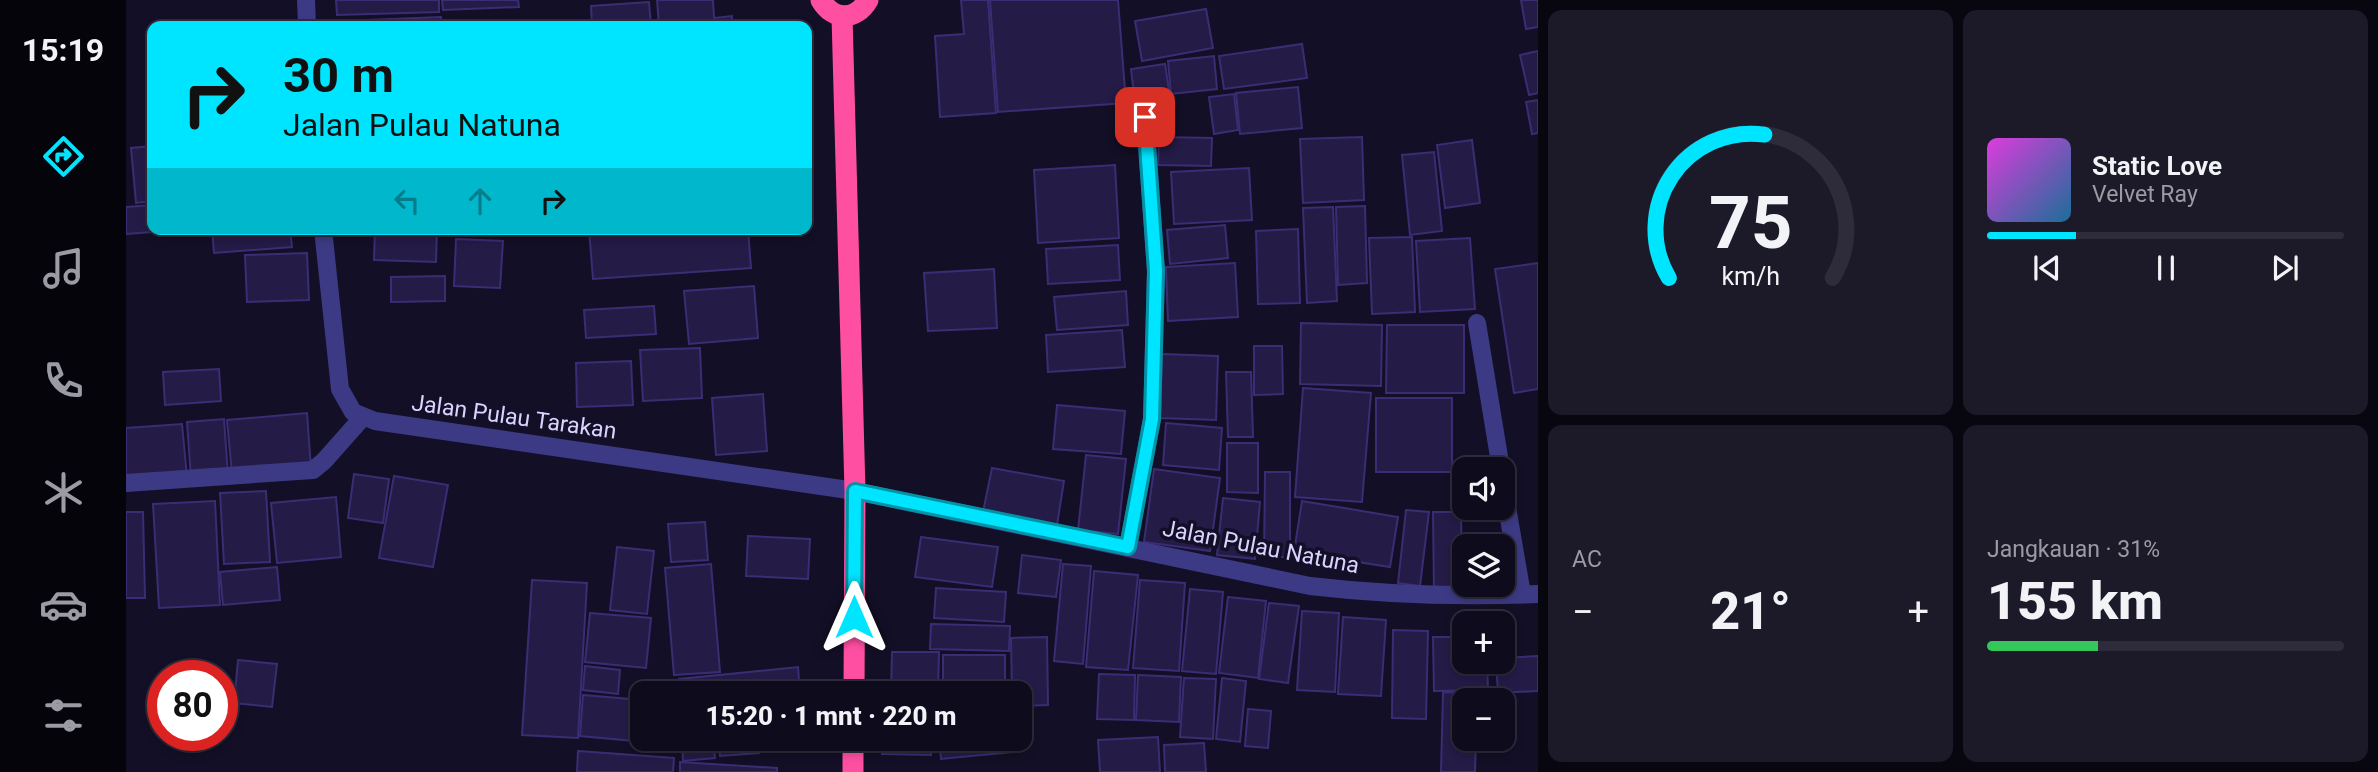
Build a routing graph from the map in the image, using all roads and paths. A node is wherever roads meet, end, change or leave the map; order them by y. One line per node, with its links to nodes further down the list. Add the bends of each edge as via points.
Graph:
1 (306, 0): 5 (street)
2 (821, 0): 4 (highway, via 827,9)
3 (868, 0): 4 (highway, via 858,13)
4 (842, 16): 12 (highway)
5 (307, 21)
6 (1145, 117): 14 (street, via 1156,271 1152,419)
7 (324, 235): 9 (street, via 340,389 353,412)
8 (1477, 323): 10 (street)
9 (362, 416): 11 (street, via 313,470); 12 (street, Jalan Pulau Tarakan, via 394,425)
10 (1499, 457)
11 (126, 483)
12 (855, 491): 14 (street, Jalan Pulau Natuna); 16 (highway)
13 (1512, 520): 15 (street)
14 (1128, 547): 15 (street, Jalan Pulau Natuna, via 1310,586 1384,595)
15 (1530, 594)
16 (854, 681)
17 (853, 751): 18 (highway)
18 (853, 772)

